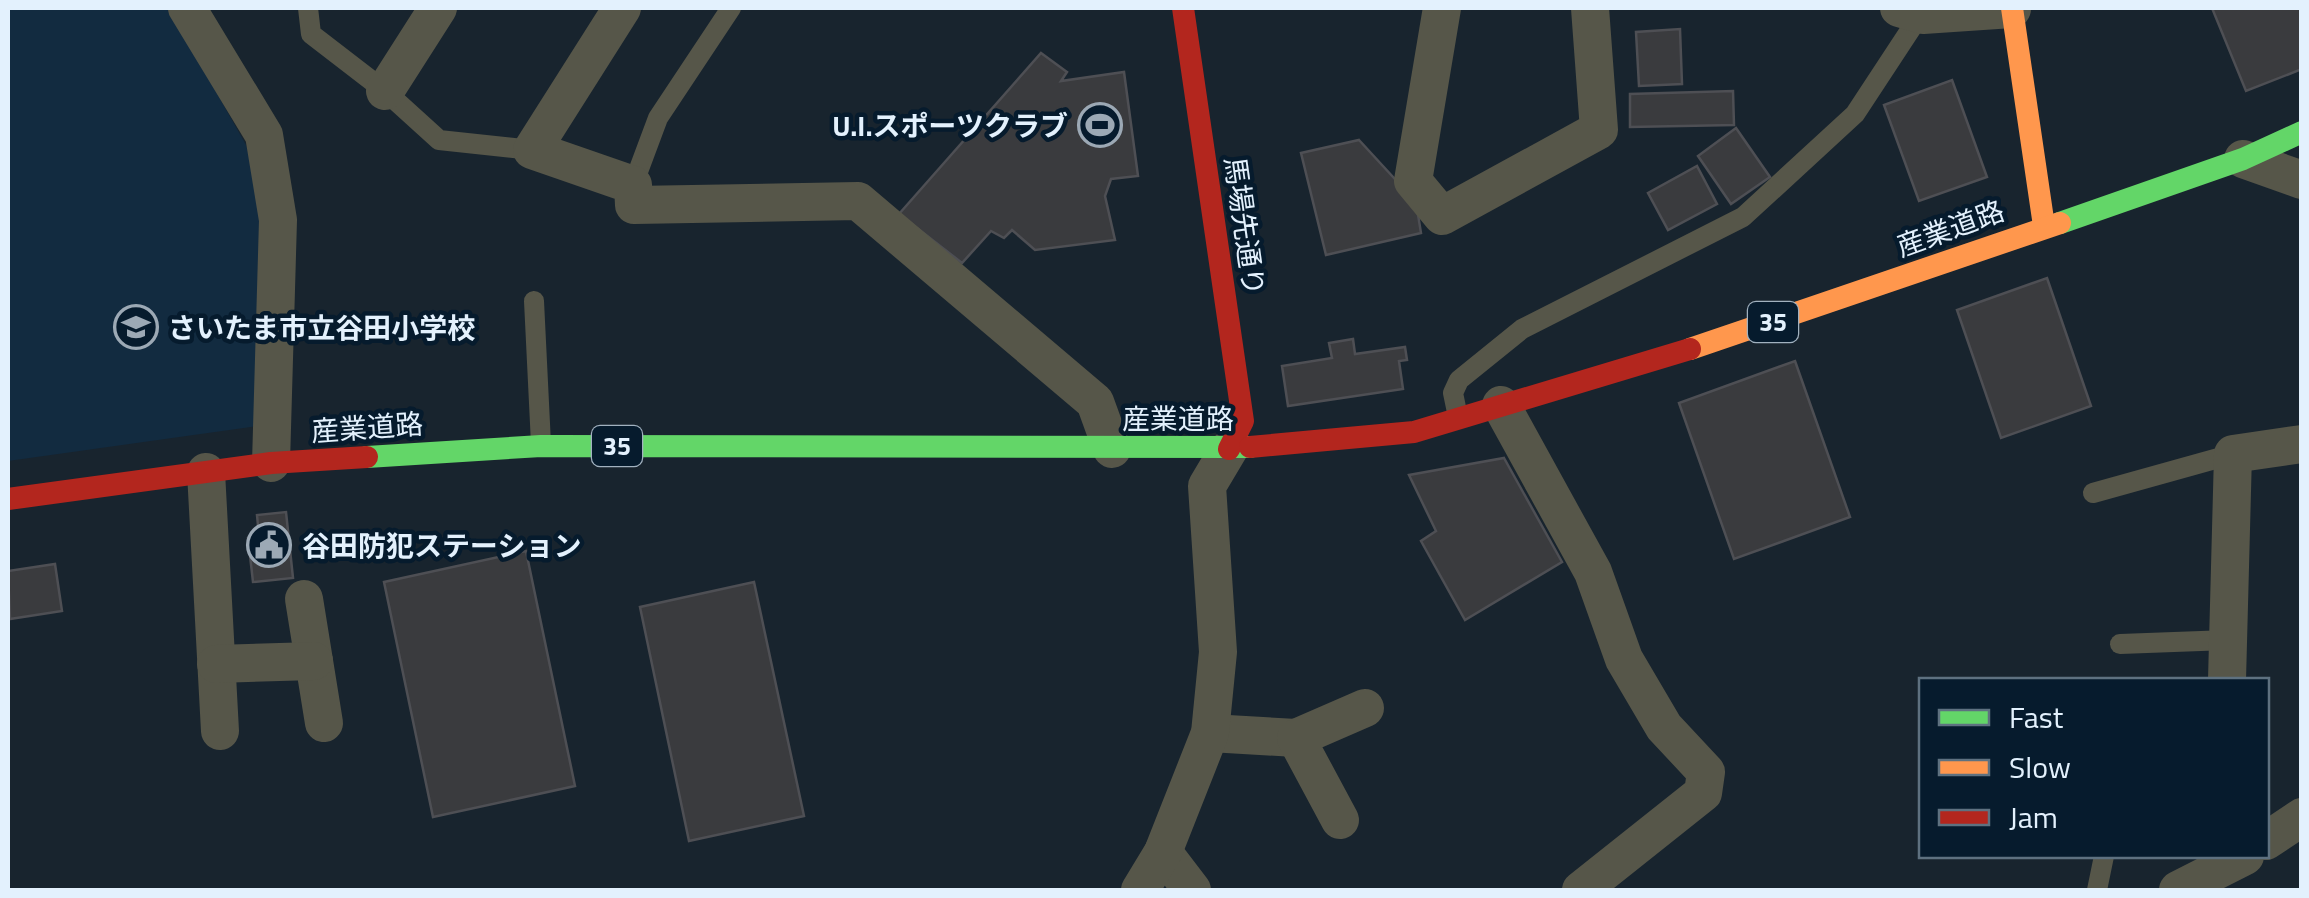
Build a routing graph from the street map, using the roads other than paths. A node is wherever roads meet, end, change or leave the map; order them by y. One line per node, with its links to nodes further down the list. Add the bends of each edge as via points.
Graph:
1 (187, 8): 26 (street, via 264,135 278,220)
2 (308, 8): 11 (lane, via 311,34)
3 (438, 8): 11 (street)
4 (622, 8): 13 (street)
5 (731, 8): 16 (lane, via 658,118)
6 (1183, 8): 24 (main road, 馬場先通り, via 1243,422)
7 (1442, 8): 8 (street, via 1413,181 1442,216 1599,130)
8 (1588, 8)
9 (2012, 8): 10 (street); 17 (main road)
10 (1915, 10): 20 (lane, via 1856,114 1743,217 1522,329 1458,380 1453,393)
11 (385, 91): 13 (lane, via 439,140)
12 (2302, 132): 14 (main road, 産業道路 / 35)
13 (532, 150): 16 (street)
14 (2243, 159): 15 (street); 17 (main road, 産業道路 / 35)
15 (2302, 180)
16 (632, 185): 23 (street, via 634,205 858,200 1094,402)
17 (2044, 226): 19 (main road, 産業道路 / 35, via 1745,332)
18 (534, 300): 22 (lane)
19 (1501, 406): 20 (main road, 産業道路 / 35); 49 (street, via 1593,572 1624,659 1664,727 1706,772 1703,793)
20 (1459, 418): 24 (main road, 産業道路 / 35, via 1414,432)
21 (2302, 444): 25 (street)
22 (542, 446): 23 (main road, 産業道路 / 35); 26 (main road, 産業道路 / 35)
23 (1112, 449): 24 (main road, 産業道路 / 35)
24 (1229, 450): 39 (street, via 1207,486 1218,652)
25 (2233, 454): 28 (lane); 31 (street)
26 (270, 463): 27 (main road, 産業道路 / 35)
27 (206, 472): 29 (main road, 産業道路 / 35); 34 (street)
28 (2093, 493)
29 (8, 499)
30 (304, 599): 33 (street)
31 (2228, 640): 32 (lane); 35 (street)
32 (2120, 644)
33 (314, 661): 34 (street); 37 (street)
34 (216, 664): 38 (street)
35 (2227, 678)
36 (1365, 708): 40 (street)
37 (324, 723)
38 (220, 731)
39 (1210, 733): 40 (street); 44 (street)
40 (1296, 738): 42 (street)
41 (2302, 817): 43 (street)
42 (1340, 820)
43 (2269, 839)
44 (1163, 852): 47 (street); 48 (street)
45 (2104, 858): 50 (lane)
46 (2230, 861): 51 (street)
47 (1140, 890)
48 (1192, 890)
49 (1581, 890)
50 (2097, 890)
51 (2178, 890)

